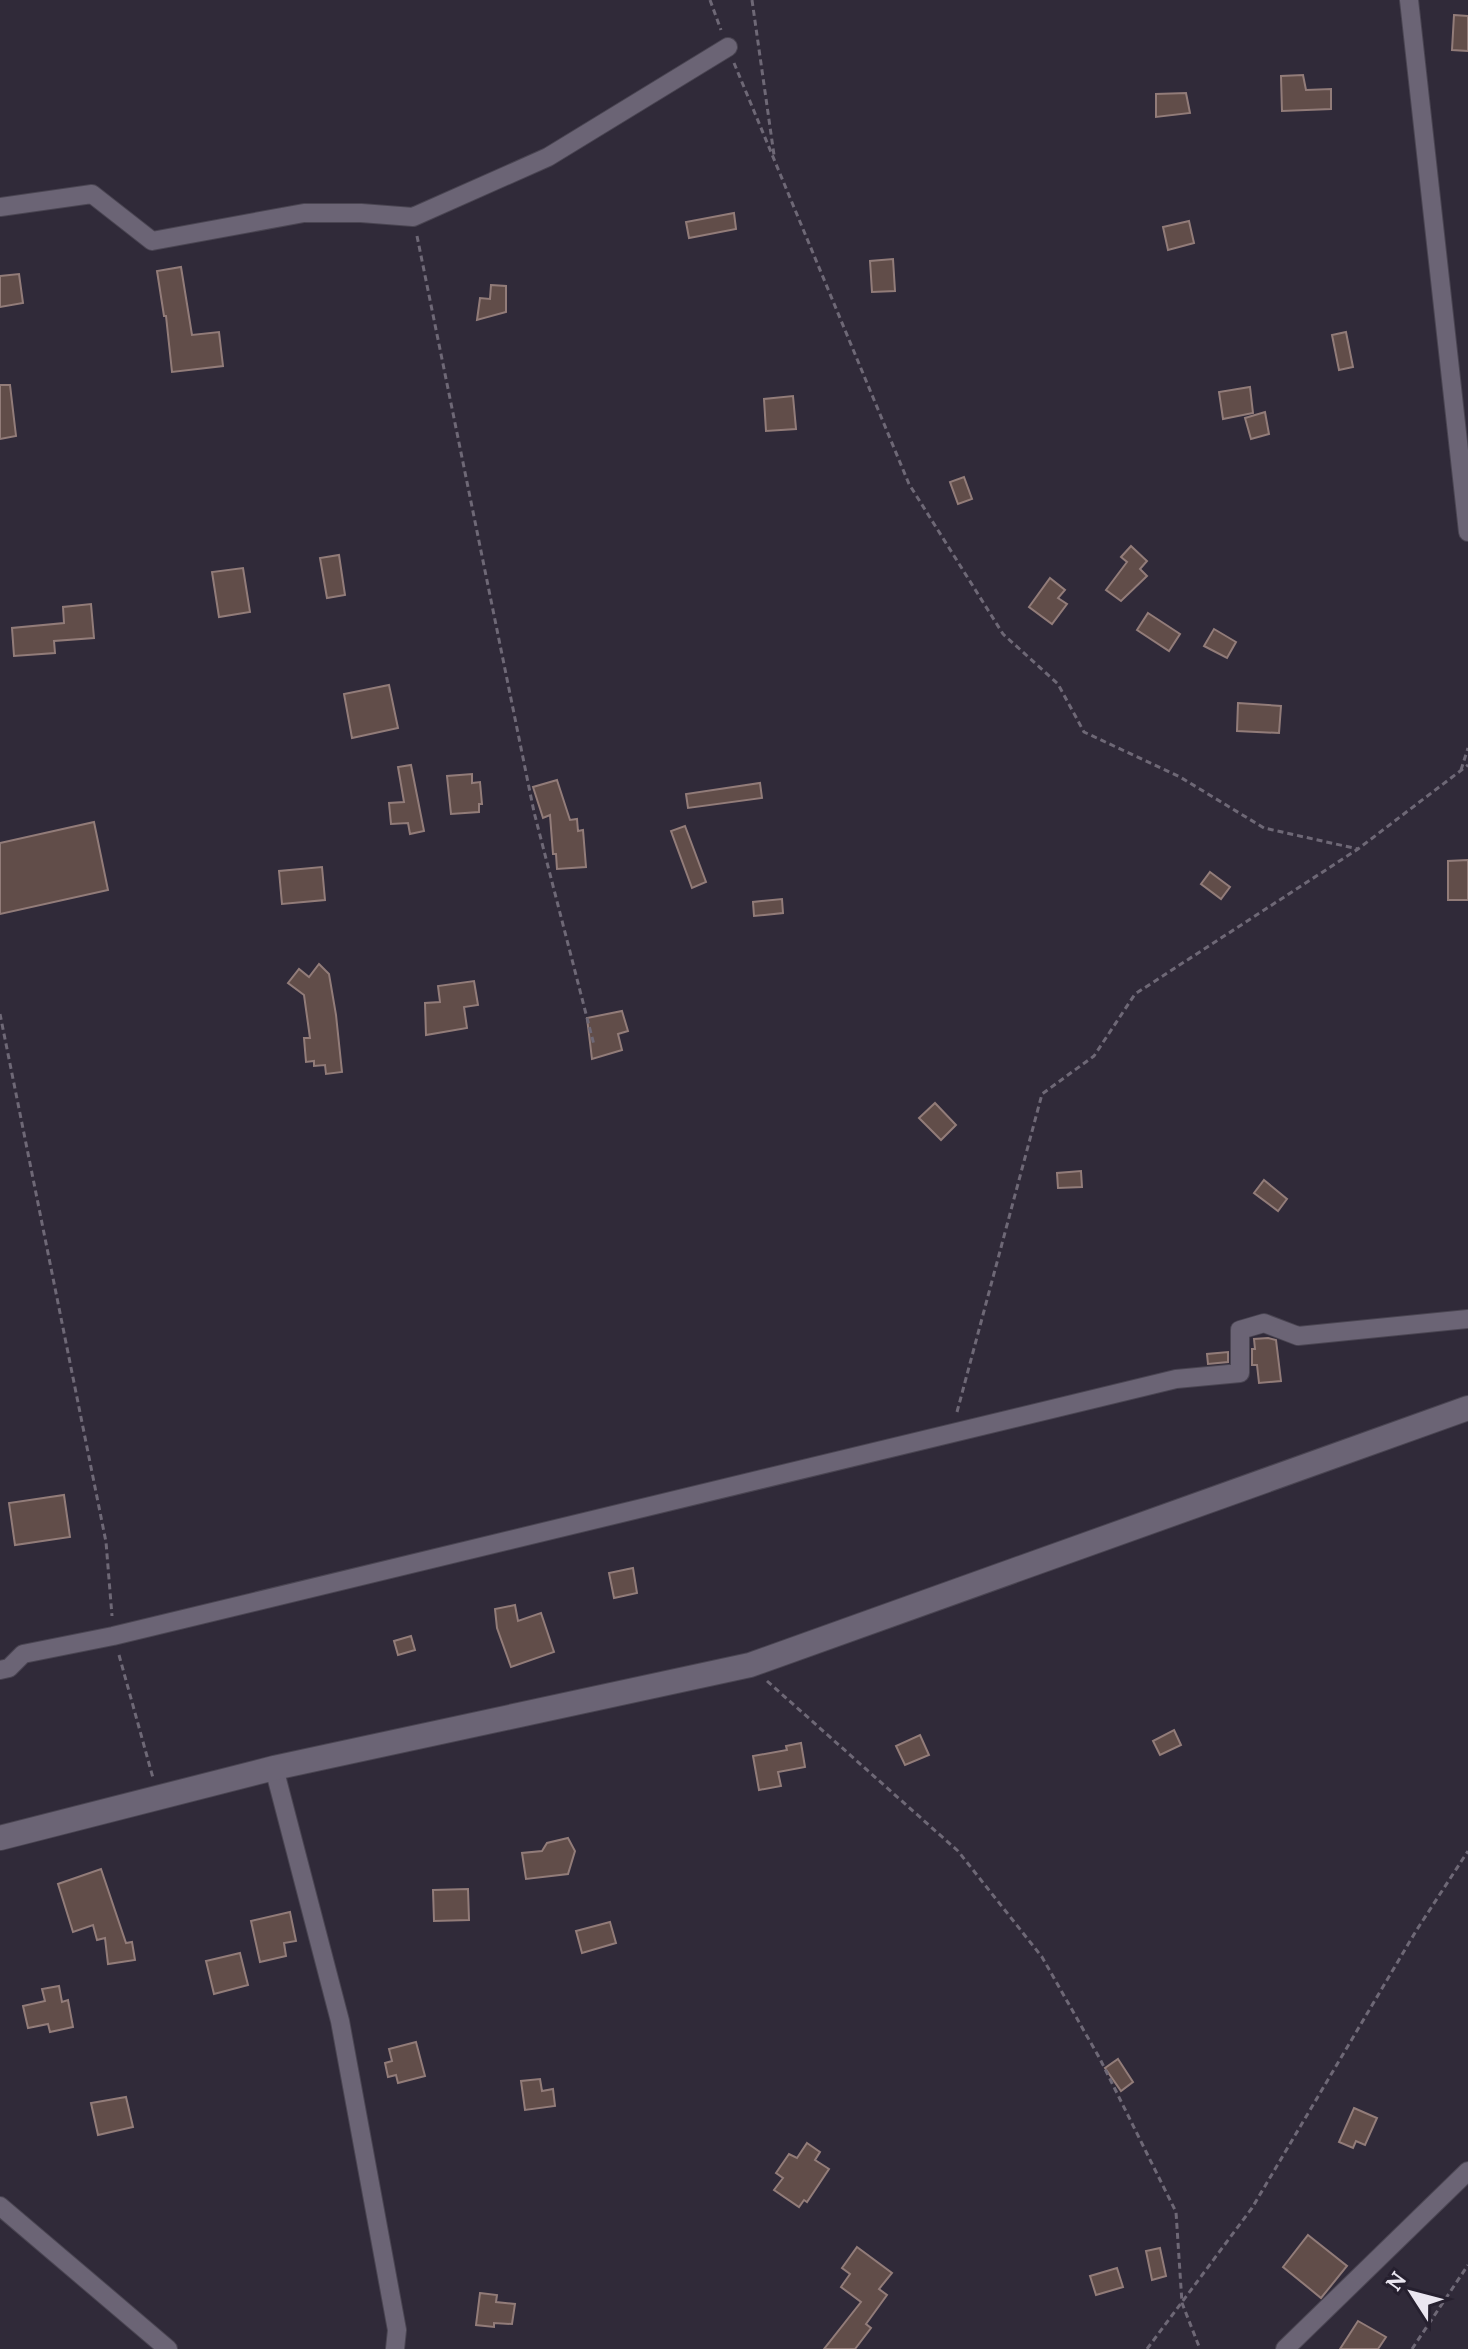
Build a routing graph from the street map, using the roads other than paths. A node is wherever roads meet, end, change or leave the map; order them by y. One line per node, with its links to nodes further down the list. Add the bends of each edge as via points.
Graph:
1 (1409, 0): 4 (street)
2 (728, 47): 3 (street, via 548,157 413,217 304,213 152,241 92,194)
3 (0, 207)
4 (1468, 532)
5 (1468, 1319): 7 (street, via 1298,1336 1264,1323 1240,1330 1240,1373 1176,1379 23,1654)
6 (1468, 1408): 8 (street, via 750,1665)
7 (0, 1670)
8 (274, 1768): 9 (street); 12 (street, via 340,2021)
9 (0, 1838)
10 (1468, 2171): 16 (street)
11 (0, 2206): 13 (street)
12 (397, 2330): 14 (street); 15 (street)
13 (168, 2349)
14 (384, 2349)
15 (395, 2349)
16 (1285, 2349)

